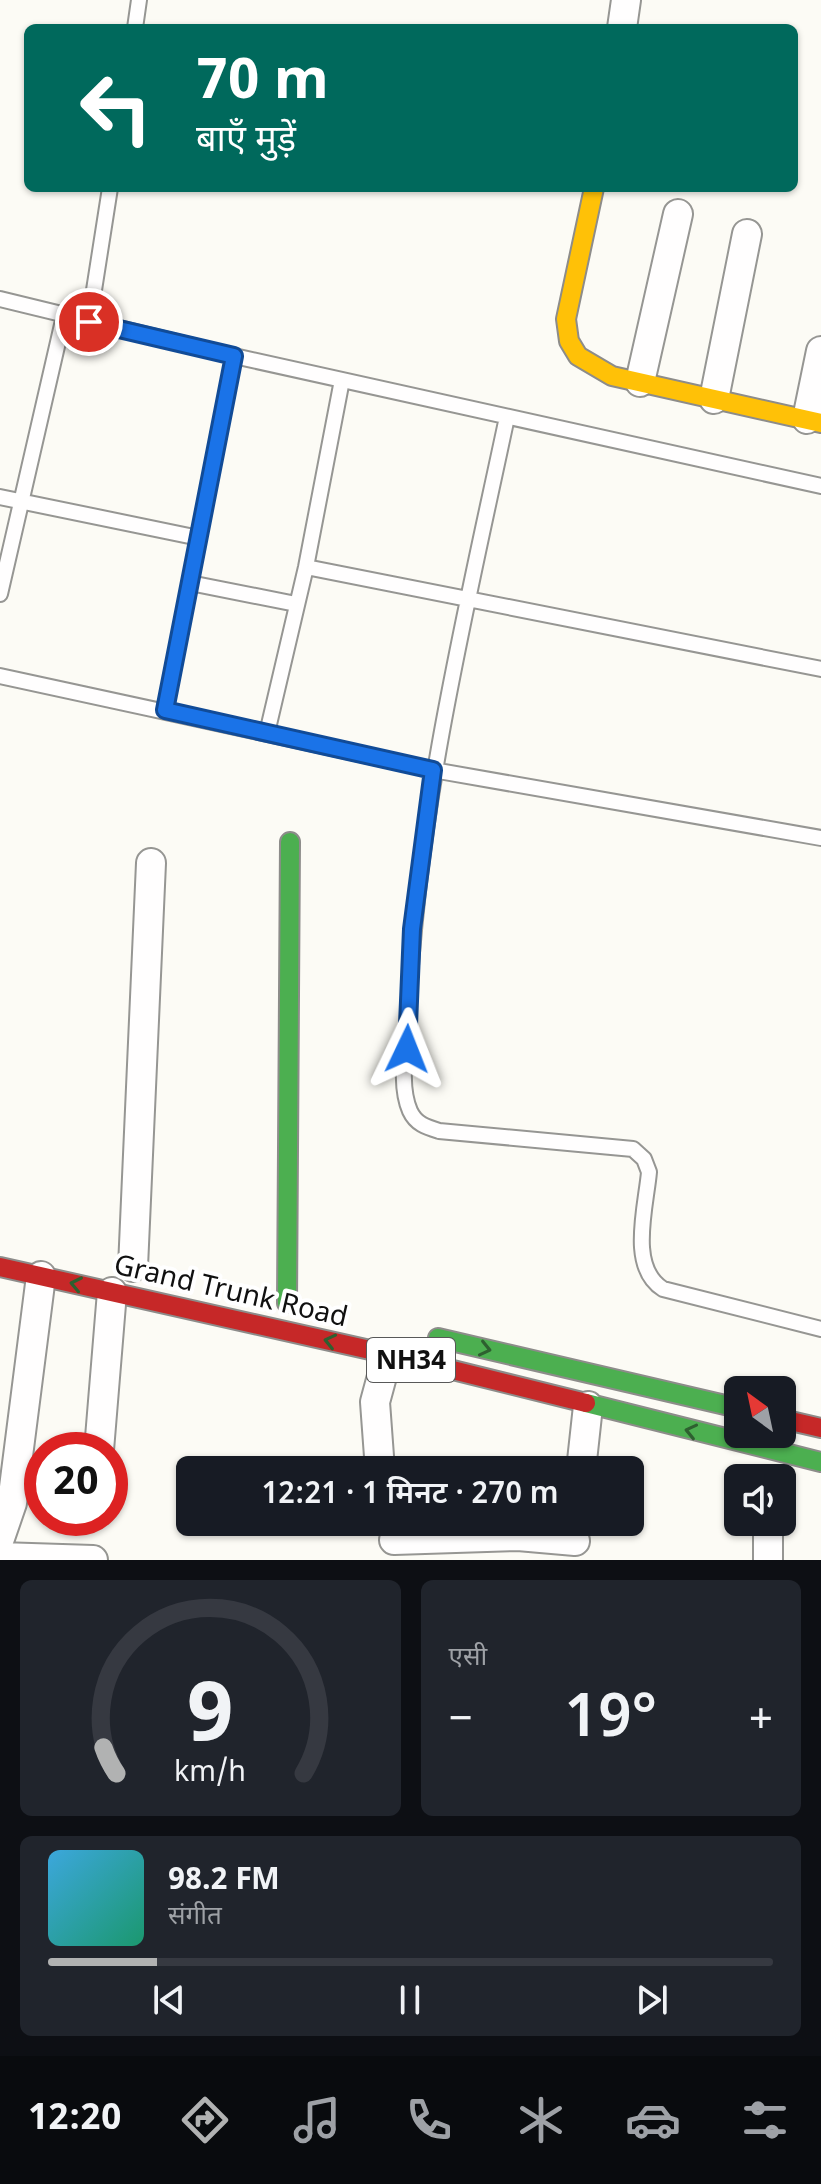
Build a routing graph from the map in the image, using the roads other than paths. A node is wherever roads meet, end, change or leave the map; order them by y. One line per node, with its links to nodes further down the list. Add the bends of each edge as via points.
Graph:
1 (139, 0): 3 (lane)
2 (626, 0): 4 (street)
3 (136, 24)
4 (623, 24)
5 (109, 192): 11 (lane)
6 (593, 192): 15 (main road, via 566,338 588,366)
7 (678, 214): 15 (street)
8 (747, 234): 16 (street)
9 (0, 299): 10 (lane)
10 (64, 316): 11 (lane); 21 (lane)
11 (89, 322): 13 (lane)
12 (821, 351): 18 (street)
13 (234, 356): 14 (lane); 22 (lane)
14 (342, 380): 17 (lane); 23 (lane)
15 (640, 382): 16 (main road)
16 (714, 399): 18 (main road)
17 (507, 417): 19 (lane); 26 (lane)
18 (814, 421)
19 (821, 486)
20 (0, 497): 21 (lane)
21 (22, 501): 22 (lane); 25 (lane)
22 (199, 538): 24 (lane)
23 (306, 567): 26 (lane); 27 (lane)
24 (190, 583): 27 (lane); 30 (lane)
25 (0, 594)
26 (468, 600): 28 (lane); 32 (lane)
27 (296, 604): 31 (lane)
28 (821, 669)
29 (0, 676): 30 (lane)
30 (165, 710): 31 (lane)
31 (267, 733): 32 (lane)
32 (433, 770): 33 (lane); 41 (lane, via 412,929 406,1079 411,1115 422,1126 439,1131 633,1149 649,1172 642,1253 651,1281 663,1289)
33 (821, 838)
34 (290, 842): 40 (main road)
35 (151, 863): 37 (street)
36 (0, 1267): 38 (main road, Grand Trunk Road / NH34)
37 (131, 1267)
38 (41, 1276): 39 (main road, Grand Trunk Road / NH34, one-way to 38); 55 (street, via 12,1503)
39 (112, 1292): 43 (main road, Grand Trunk Road / NH34, one-way to 39); 48 (street)
40 (287, 1303)
41 (821, 1329)
42 (417, 1333): 44 (main road, NH34, one-way to 44)
43 (388, 1354): 45 (main road, Grand Trunk Road / NH34); 50 (street, via 375,1402)
44 (724, 1405)
45 (588, 1406): 49 (main road, Grand Trunk Road / NH34, one-way to 45); 51 (street)
46 (796, 1422): 47 (main road)
47 (821, 1428)
48 (100, 1432)
49 (769, 1450): 52 (main road, Grand Trunk Road / NH34); 53 (street)
50 (379, 1456)
51 (583, 1456)
52 (821, 1462)
53 (769, 1464)
54 (768, 1536): 60 (street)
55 (0, 1538)
56 (393, 1541): 57 (street, via 518,1536)
57 (576, 1541)
58 (0, 1557): 59 (street)
59 (93, 1560)
60 (768, 1560)

